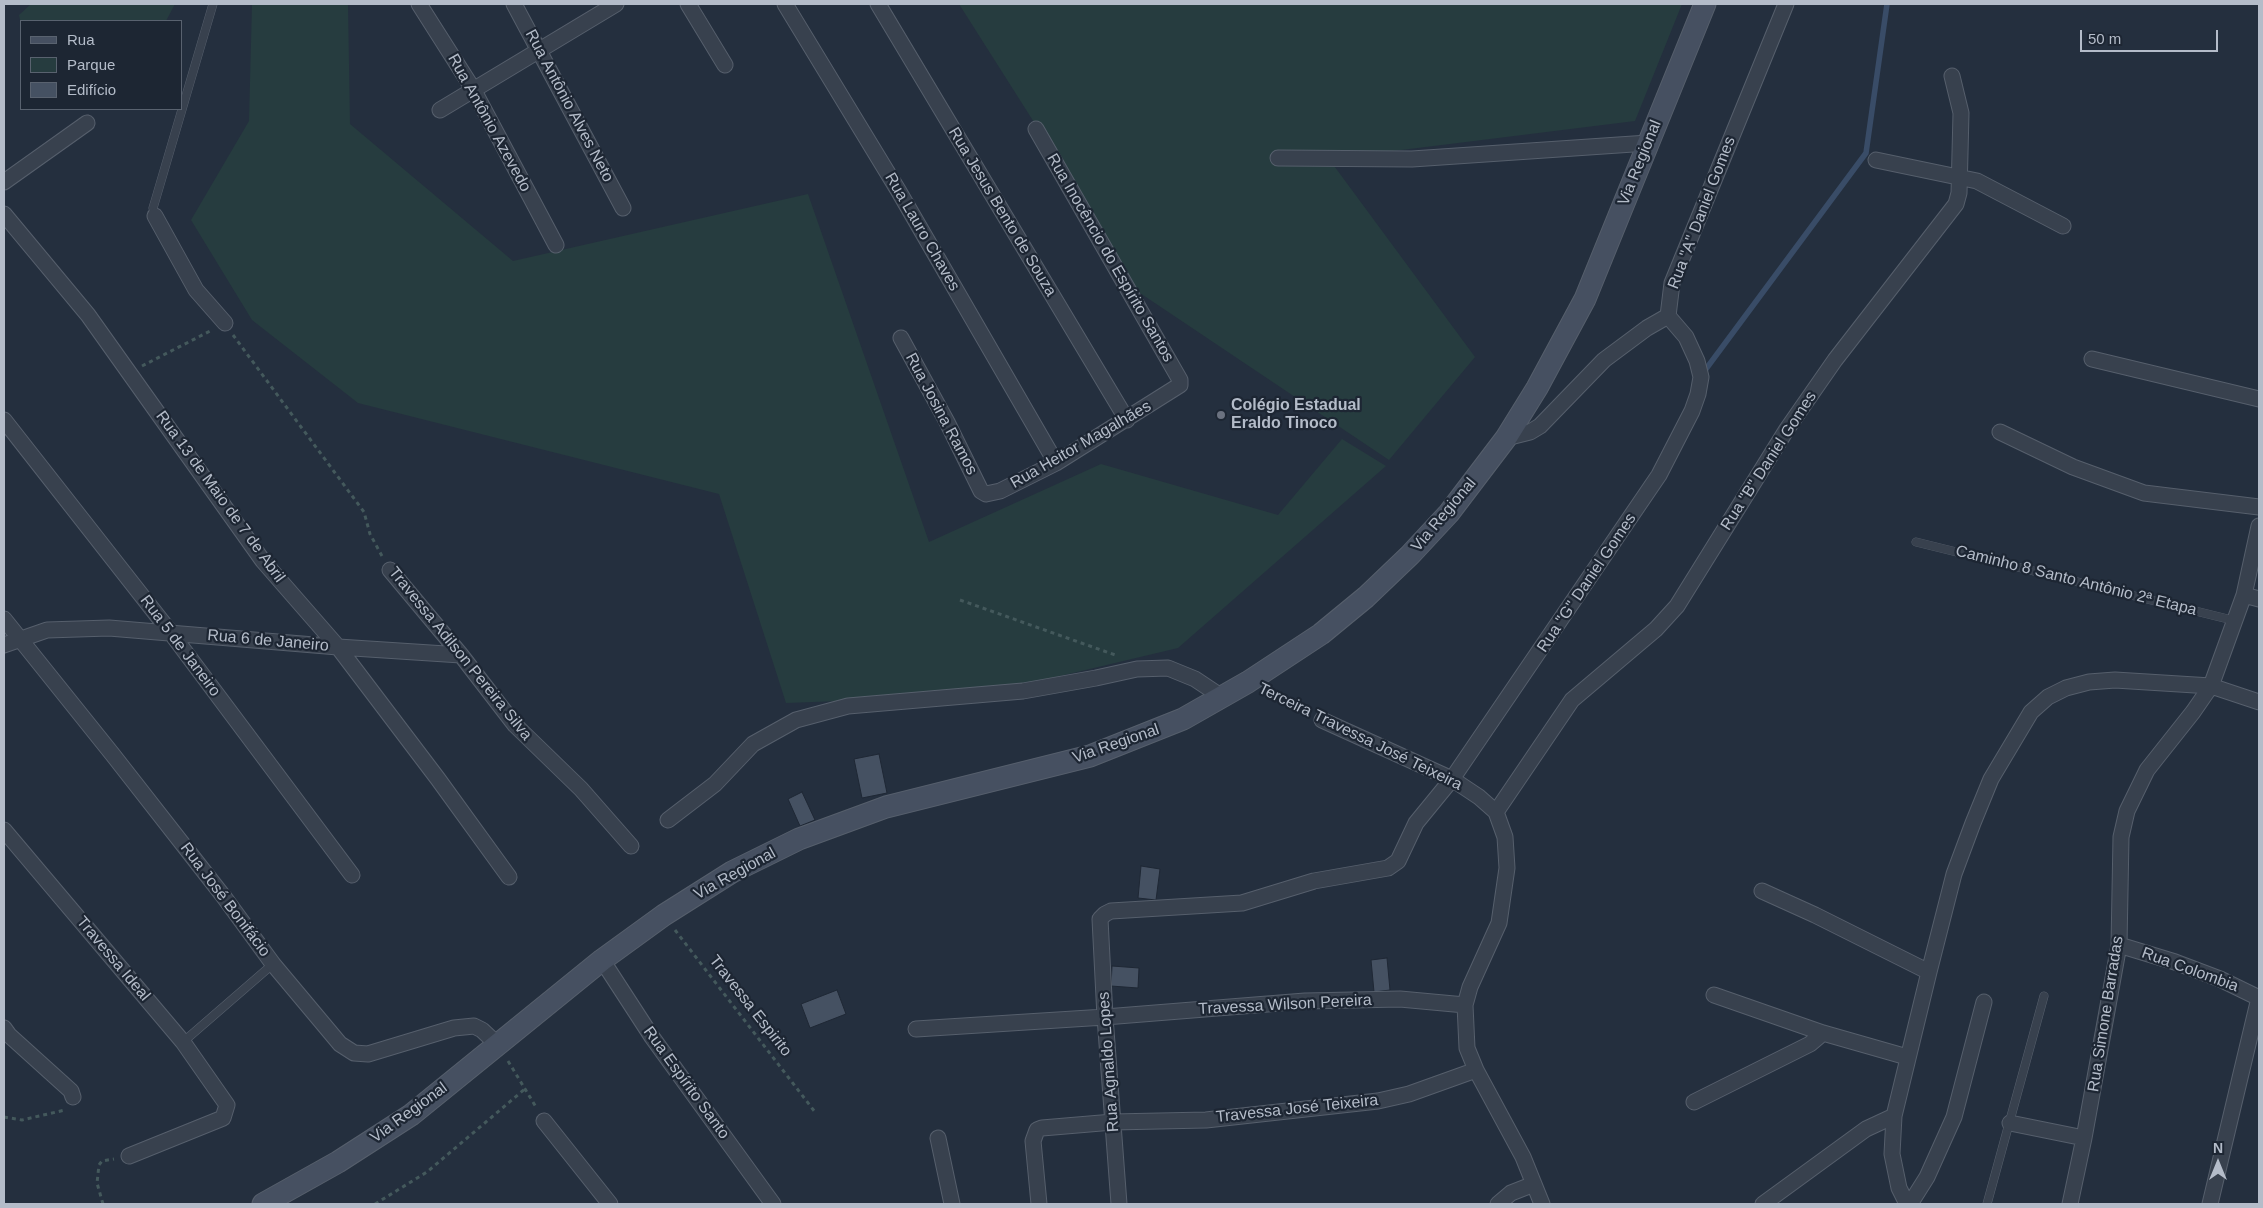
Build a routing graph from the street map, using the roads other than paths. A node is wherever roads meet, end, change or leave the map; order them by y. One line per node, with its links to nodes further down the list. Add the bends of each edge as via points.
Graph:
1 (213, 4): 15 (lane)
2 (419, 4): 13 (street, Rua Antônio Azevedo)
3 (514, 4): 10 (street, Rua Antônio Alves Neto)
4 (688, 4): 11 (street)
5 (785, 4): 39 (street, Rua Lauro Chaves, via 898,190)
6 (878, 4): 36 (street, Rua Jesus Bento de Souza)
7 (1706, 4): 19 (main road, Via Regional)
8 (1786, 4): 29 (street, Rua "A" Daniel Gomes, via 1672,282)
9 (606, 6): 10 (street)
10 (539, 48): 13 (street); 24 (street, Rua Antônio Alves Neto)
11 (725, 65)
12 (1952, 76): 22 (street, Rua "B" Daniel Gomes, via 1961,113)
13 (473, 89): 16 (street); 28 (street, Rua Antônio Azevedo)
14 (182, 110): 26 (lane, via 156,198)
15 (182, 110)
16 (440, 110)
17 (87, 123): 23 (street)
18 (1036, 129): 33 (street, Rua Inocêncio do Espírito Santos, via 1180,380)
19 (1648, 143): 20 (street, via 1412,158); 38 (main road, Via Regional, via 1585,299)
20 (1278, 158)
21 (1876, 160): 22 (street)
22 (1960, 176): 27 (street, via 1977,181); 58 (street, Rua "B" Daniel Gomes, via 1956,204 1835,360 1787,429 1677,606 1656,629 1572,700)
23 (4, 182)
24 (623, 208)
25 (4, 214): 51 (street, Rua 13 de Maio de 7 de Abril, via 88,315 262,560)
26 (155, 216): 30 (street, via 196,290)
27 (2062, 226)
28 (556, 245)
29 (1668, 316): 38 (street, via 1604,360 1540,426); 57 (street, Rua "G" Daniel Gomes, via 1692,348 1700,377 1692,411 1660,475)
30 (225, 323)
31 (901, 338): 40 (street, Rua Josina Ramos)
32 (2092, 359): 34 (street)
33 (1178, 388): 36 (street, Rua Heitor Magalhães)
34 (2259, 399)
35 (4, 420): 49 (street, Rua 5 de Janeiro)
36 (1127, 420): 39 (street, Rua Heitor Magalhães)
37 (2000, 432): 41 (street, via 2073,467 2144,493)
38 (1506, 438): 54 (main road, Via Regional, via 1449,513 1366,597 1321,634)
39 (1056, 463): 40 (street, Rua Heitor Magalhães, via 1000,491 986,494)
40 (981, 491)
41 (2259, 507)
42 (2259, 526): 45 (street, Rua Simone Barradas)
43 (1916, 542): 48 (lane, Caminho 8 Santo Antônio 2ª Etapa)
44 (390, 570): 52 (street, Travessa Adilson Pereira Silva)
45 (2244, 595): 46 (street); 48 (street, Rua Simone Barradas)
46 (2259, 599)
47 (4, 619): 50 (street, Rua José Bonifácio)
48 (2236, 621): 53 (street, Rua Simone Barradas)
49 (170, 633): 50 (street, Rua 6 de Janeiro, via 79,627 47,630); 51 (street, Rua 6 de Janeiro); 62 (street, Rua 5 de Janeiro)
50 (11, 642): 68 (street, Rua José Bonifácio, via 113,754)
51 (338, 647): 52 (street, Rua 6 de Janeiro); 63 (street, Rua 13 de Maio de 7 de Abril)
52 (461, 655): 61 (street, Travessa Adilson Pereira Silva, via 515,725 581,789)
53 (2211, 686): 55 (street); 66 (street, Rua Simone Barradas, via 2147,770 2127,811 2121,837); 69 (street, via 2115,680 2090,682 2048,697 2031,712 1991,779 1973,823 1954,874)
54 (1222, 697): 59 (street, via 1195,679 1168,668 1137,669 1023,691 848,706 796,720 753,744 715,784); 67 (main road, Via Regional, via 1183,719 1090,756 886,807 799,839 732,872)
55 (2259, 702)
56 (1322, 720): 57 (street, Terceira Travessa José Teixeira)
57 (1452, 779): 58 (street, Terceira Travessa José Teixeira); 65 (street, Rua "G" Daniel Gomes, via 1416,823 1402,855 1388,868 1314,881 1242,903 1111,911)
58 (1496, 812): 74 (street, Terceira Travessa José Teixeira, via 1505,837 1507,868 1500,922)
59 (668, 820)
60 (4, 830): 79 (street, Travessa Ideal)
61 (631, 846)
62 (352, 874)
63 (508, 877)
64 (1762, 891): 69 (street)
65 (1100, 920): 75 (street, Rua Agnaldo Lopes)
66 (2120, 945): 72 (street, Rua Colombia, via 2220,979); 90 (street, Rua Simone Barradas)
67 (602, 960): 80 (main road, Via Regional); 95 (street, Rua Espírito Santo, via 652,1037)
68 (273, 964): 79 (lane); 80 (street, Rua José Bonifácio, via 340,1044 354,1053 368,1054 464,1026 482,1030)
69 (1929, 972): 81 (street)
70 (1714, 995): 78 (street)
71 (2044, 996): 88 (lane)
72 (2259, 998): 105 (street)
73 (1984, 1002): 102 (street, via 1954,1117 1927,1177)
74 (1465, 1005): 75 (street, Travessa Wilson Pereira, via 1400,999 1305,1001); 82 (street, Terceira Travessa José Teixeira, via 1467,1048)
75 (1104, 1017): 77 (street, Travessa Wilson Pereira); 87 (street, Rua Agnaldo Lopes)
76 (4, 1028): 83 (street)
77 (916, 1028)
78 (1823, 1033): 81 (street); 84 (street, via 1810,1044)
79 (183, 1042): 91 (street, Travessa Ideal, via 227,1106 226,1114)
80 (499, 1046): 93 (main road, Via Regional, via 411,1115 338,1162)
81 (1907, 1057): 85 (street)
82 (1476, 1070): 87 (street, Travessa José Teixeira, via 1409,1094 1378,1101 1206,1120); 92 (street, Terceira Travessa José Teixeira)
83 (74, 1097)
84 (1694, 1102)
85 (1894, 1116): 101 (street, via 1866,1129); 102 (street, via 1892,1154 1899,1188)
86 (544, 1121): 94 (street)
87 (1113, 1122): 97 (street, Travessa José Teixeira, via 1037,1130 1033,1141); 98 (street, Rua Agnaldo Lopes)
88 (2010, 1123): 90 (street); 103 (lane)
89 (938, 1138): 96 (street)
90 (2084, 1138): 104 (street, Rua Simone Barradas)
91 (129, 1156)
92 (1534, 1184): 99 (street, via 1512,1193); 100 (street, Terceira Travessa José Teixeira)
93 (263, 1204)
94 (610, 1204)
95 (773, 1204)
96 (952, 1204)
97 (1039, 1204)
98 (1119, 1204)
99 (1498, 1204)
100 (1542, 1204)
101 (1763, 1204)
102 (1908, 1204)
103 (1987, 1204)
104 (2070, 1204)
105 (2210, 1204)

